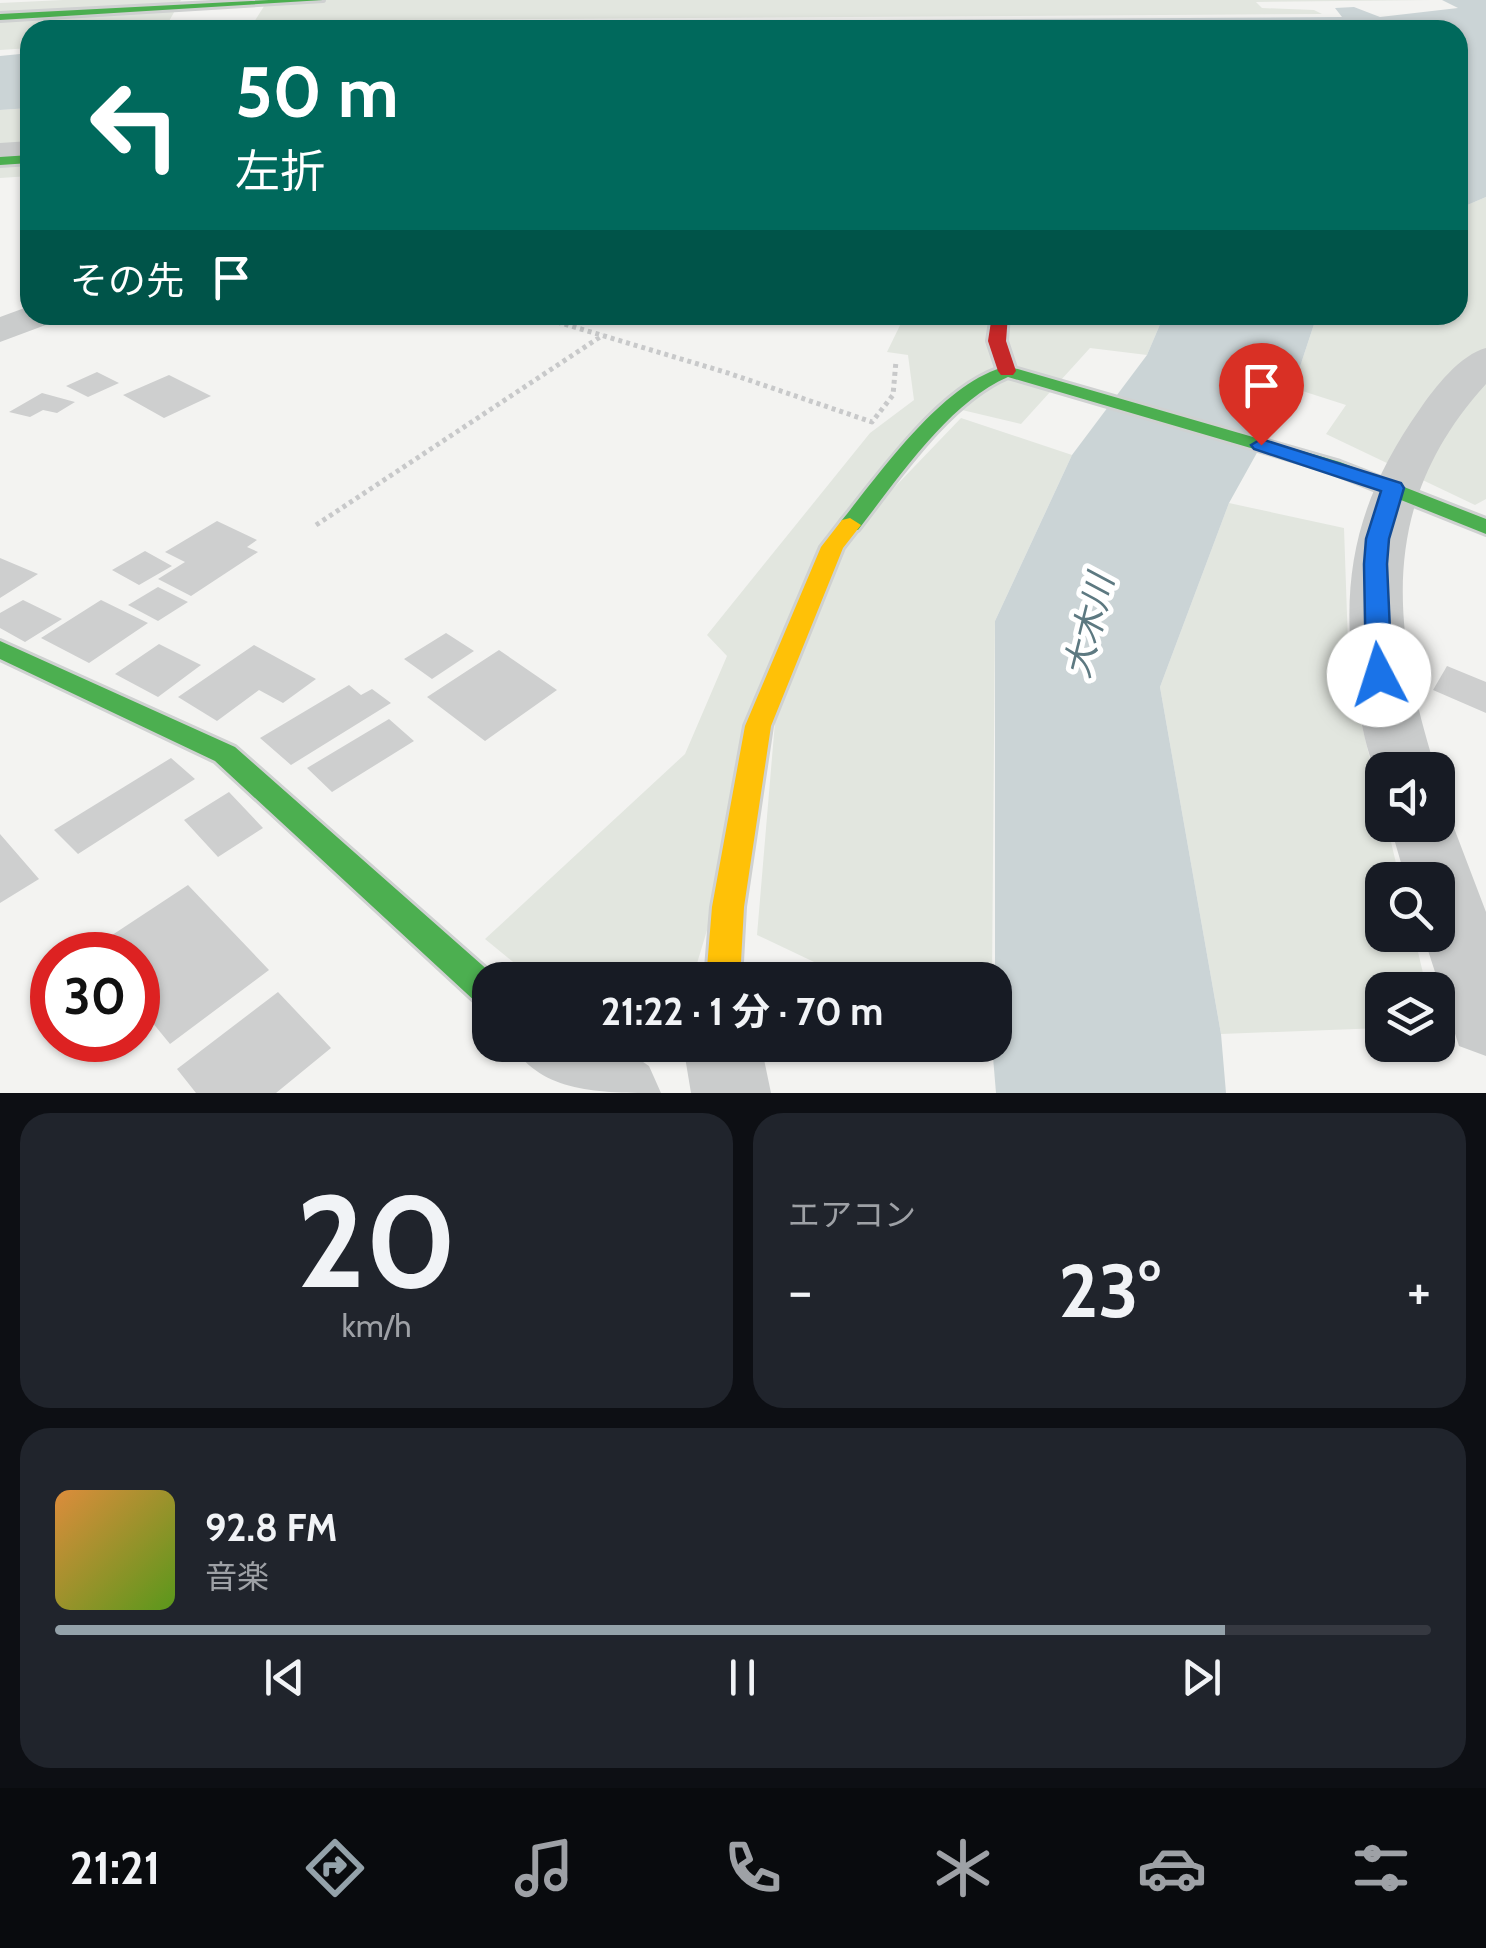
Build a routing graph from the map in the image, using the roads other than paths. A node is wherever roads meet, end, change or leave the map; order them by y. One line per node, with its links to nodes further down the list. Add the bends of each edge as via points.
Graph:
1 (319, 0): 2 (street)
2 (0, 17)
3 (999, 325): 5 (street)
4 (1486, 360): 6 (street, via 1443,406)
5 (1008, 371): 6 (street); 11 (street, via 992,374 967,394 832,548 758,726)
6 (1393, 488): 7 (street); 9 (street, via 1377,539 1375,620 1382,698)
7 (1486, 528)
8 (1, 651): 12 (street, via 225,754)
9 (1399, 752)
10 (1428, 842): 13 (street)
11 (724, 962)
12 (472, 977)
13 (1486, 1021)
14 (576, 1062): 16 (street)
15 (725, 1062): 17 (street)
16 (621, 1093)
17 (731, 1093)

